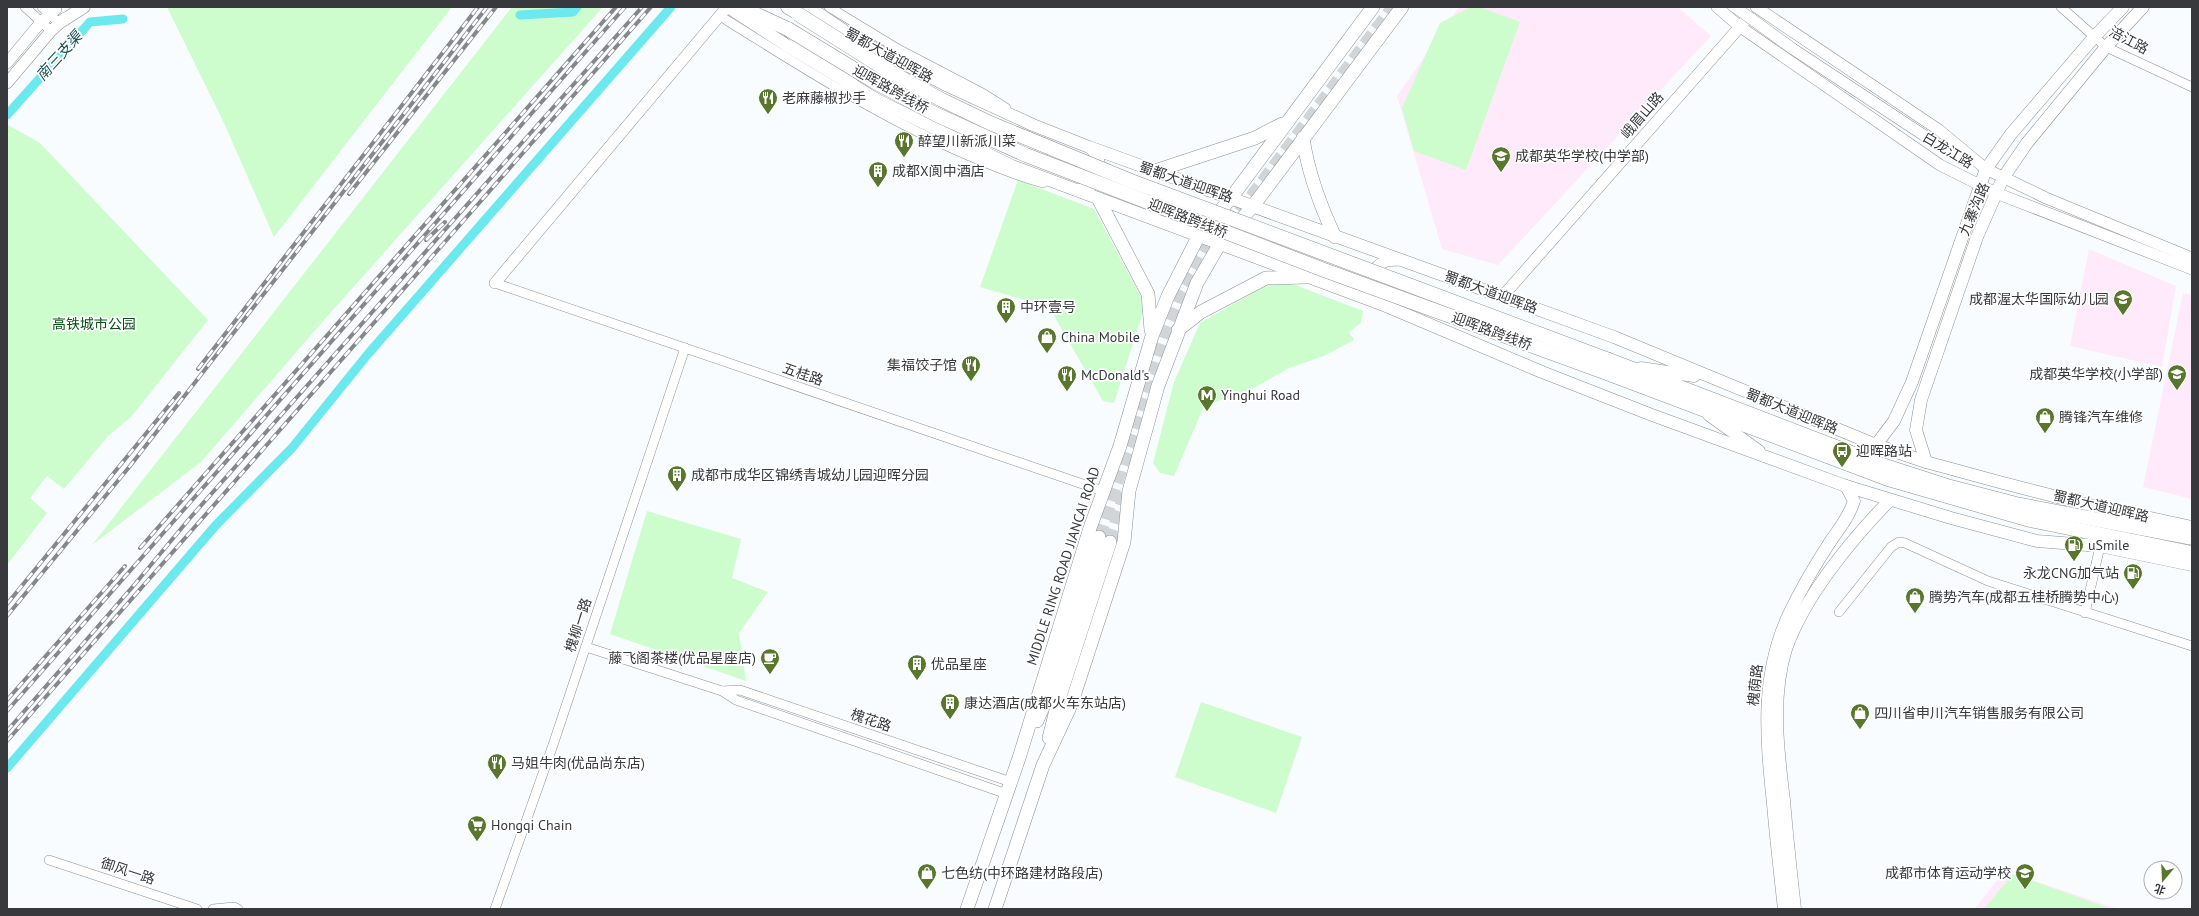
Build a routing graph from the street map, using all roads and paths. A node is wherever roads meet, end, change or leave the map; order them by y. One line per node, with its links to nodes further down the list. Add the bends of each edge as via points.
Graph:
1 (25, 7): 17 (street)
2 (79, 7): 20 (street)
3 (84, 7): 20 (main road)
4 (728, 7): 18 (street); 27 (main road)
5 (740, 7): 21 (highway)
6 (754, 7): 21 (highway)
7 (829, 7): 30 (street, via 898,49 984,94)
8 (1373, 7): 29 (main road, MIDDLE RING ROAD JIANCAI ROAD)
9 (1402, 7): 31 (main road)
10 (1717, 7): 19 (street, 白龙江路)
11 (1735, 7): 33 (street, bridge, via 1793,49 1931,140)
12 (1756, 7): 19 (street, 峨眉山路); 33 (street, 白龙江路, via 1939,130)
13 (2061, 7): 22 (street, 涪江路)
14 (2123, 7): 22 (main road, 九寨沟路)
15 (2143, 7): 23 (main road, 九寨沟路)
16 (798, 9): 24 (highway, bridge); 55 (highway, 迎晖路跨线桥, bridge, via 890,72 1004,129 1131,181)
17 (49, 11): 20 (street); 25 (street)
18 (720, 16): 37 (street, via 826,82 918,132 1019,176); 49 (street)
19 (1739, 26): 36 (street, 白龙江路, via 1940,165); 50 (street, 峨眉山路)
20 (55, 27): 26 (street)
21 (788, 29): 27 (highway, bridge); 55 (highway, 迎晖路跨线桥, bridge, via 875,82 937,115 1019,152 1324,270)
22 (2095, 36): 23 (street, 涪江路); 33 (main road, 九寨沟路, via 2011,134)
23 (2106, 47): 28 (street, 涪江路); 35 (main road, 九寨沟路, via 2027,143)
24 (874, 49): 30 (main road, 蜀都大道迎晖路)
25 (7, 63)
26 (7, 83)
27 (853, 86): 37 (main road, via 1012,166)
28 (2192, 87)
29 (1286, 123): 34 (main road, via 1255,138); 39 (main road, MIDDLE RING ROAD JIANCAI ROAD)
30 (1033, 125): 32 (main road, 蜀都大道迎晖路)
31 (1303, 138): 41 (main road); 43 (main road, via 1306,163)
32 (1089, 147): 34 (main road, 蜀都大道迎晖路); 37 (street, via 1101,164 1099,176 1093,185 1085,189)
33 (1986, 169): 35 (street, 白龙江路); 36 (main road, 九寨沟路)
34 (1155, 172): 39 (main road, 蜀都大道迎晖路)
35 (2003, 178): 38 (main road, 九寨沟路); 45 (street, 白龙江路)
36 (1979, 186): 38 (street, 白龙江路); 58 (main road, 九寨沟路, via 1912,382 1894,421)
37 (1072, 190): 40 (main road)
38 (1996, 193): 47 (street, 白龙江路); 60 (main road, 九寨沟路, via 1977,237 1921,400 1916,430)
39 (1231, 198): 41 (main road, 蜀都大道迎晖路); 42 (main road, MIDDLE RING ROAD JIANCAI ROAD)
40 (1099, 200): 42 (main road); 53 (main road, via 1148,294)
41 (1253, 206): 43 (main road, 蜀都大道迎晖路); 44 (main road)
42 (1198, 237): 44 (main road); 53 (main road, MIDDLE RING ROAD JIANCAI ROAD, via 1180,269)
43 (1335, 237): 46 (main road, 蜀都大道迎晖路)
44 (1218, 245): 48 (main road); 52 (main road, via 1197,283)
45 (2192, 258)
46 (1402, 260): 50 (main road, 蜀都大道迎晖路); 51 (street, via 1380,264 1372,276 1371,289)
47 (2192, 269)
48 (1306, 277): 51 (main road); 52 (main road, via 1266,278 1201,312)
49 (495, 283): 54 (street, 五桂路)
50 (1502, 297): 56 (main road, 蜀都大道迎晖路, via 1614,337)
51 (1386, 306): 59 (main road, via 1542,372)
52 (1178, 330): 74 (main road, via 1158,386 1129,491 1124,542 1070,705)
53 (1152, 336): 62 (main road, MIDDLE RING ROAD JIANCAI ROAD, via 1120,446)
54 (685, 348): 62 (street, 五桂路); 72 (street, 槐柳一路)
55 (1612, 366): 56 (main road); 57 (highway, 蜀都大道迎晖路); 65 (highway, 蜀都大道迎晖路, via 1888,467 1947,486 2016,504)
56 (1709, 378): 58 (main road, 蜀都大道迎晖路)
57 (1702, 410): 59 (main road); 67 (highway, 蜀都大道迎晖路, via 1888,479 2030,520)
58 (1876, 445): 60 (main road, 蜀都大道迎晖路)
59 (1772, 460): 61 (main road)
60 (1926, 462): 64 (main road, 蜀都大道迎晖路, via 2080,503)
61 (1846, 486): 63 (main road); 83 (main road, 槐荫路, via 1854,501 1850,513 1789,613 1771,665 1766,743)
62 (1103, 491): 73 (main road, MIDDLE RING ROAD JIANCAI ROAD)
63 (1889, 501): 66 (main road, via 2038,541); 84 (main road, 槐荫路, via 1868,522 1813,596 1799,618 1786,650 1778,699 1777,740)
64 (2192, 527)
65 (2192, 538)
66 (2100, 546): 68 (main road); 70 (street)
67 (2192, 554)
68 (2192, 565)
69 (1839, 612): 70 (street, via 1883,556 1899,542 1988,581)
70 (2084, 613): 71 (street)
71 (2192, 646)
72 (586, 647): 75 (street, 槐花路, via 722,691 740,690); 80 (street, 槐柳一路)
73 (1019, 758): 74 (main road, via 1047,698 1105,539 1058,702); 75 (main road, MIDDLE RING ROAD JIANCAI ROAD)
74 (1043, 765): 82 (main road)
75 (1009, 788): 81 (main road, MIDDLE RING ROAD JIANCAI ROAD)
76 (49, 860): 78 (street, 御风一路)
77 (235, 908): 79 (street)
78 (197, 909)
79 (213, 909)
80 (496, 909)
81 (967, 909)
82 (995, 909)
83 (1784, 909)
84 (1795, 909)

